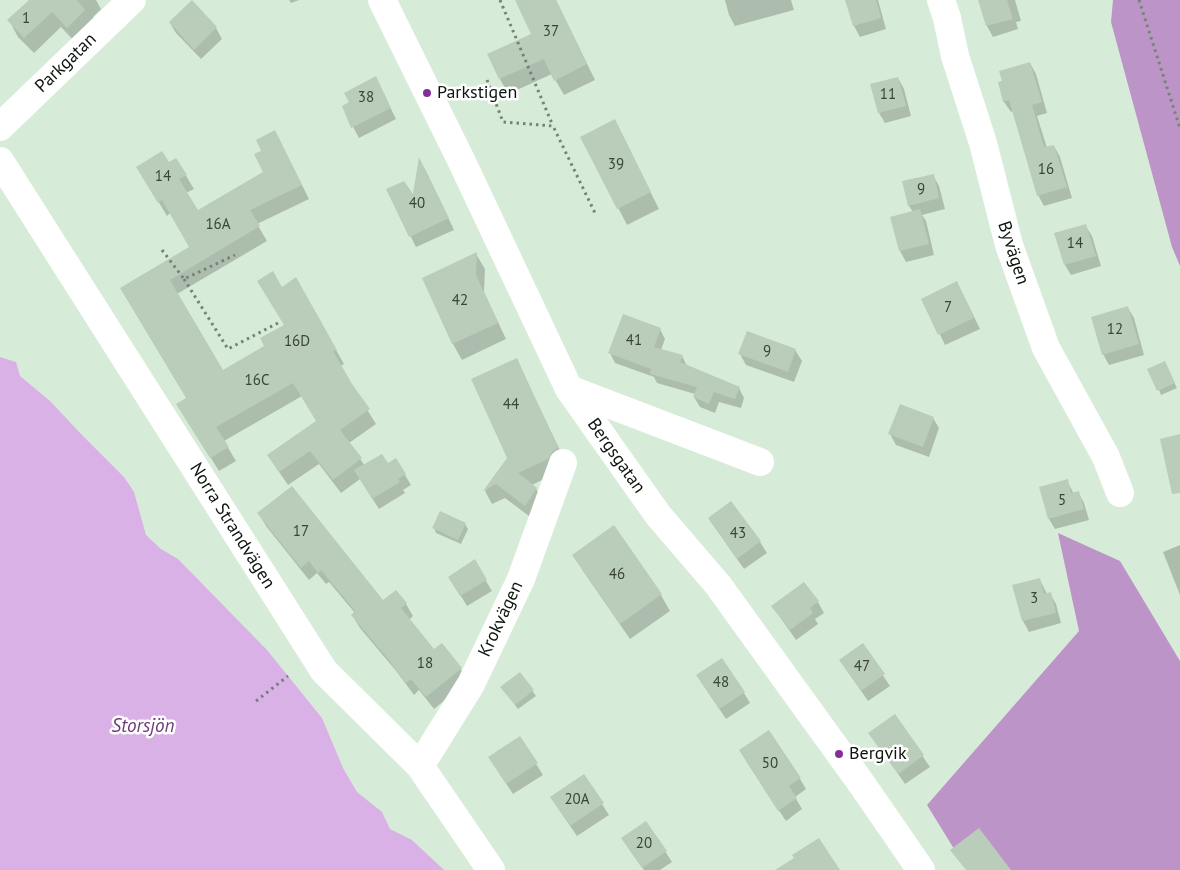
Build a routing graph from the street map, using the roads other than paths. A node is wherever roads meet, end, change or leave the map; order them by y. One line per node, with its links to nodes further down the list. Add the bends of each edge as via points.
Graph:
1 (132, 0): 4 (street, Parkgatan)
2 (382, 0): 6 (street, Bergsgatan)
3 (941, 0): 9 (street, Byvägen, via 1009,245 1046,348 1106,457)
4 (0, 127)
5 (0, 161): 10 (street, Norra Strandvägen, via 324,671)
6 (569, 389): 7 (street); 12 (street, Bergsgatan, via 658,515 718,585)
7 (760, 462)
8 (563, 463): 10 (street, Krokvägen, via 516,588 471,684)
9 (1120, 493)
10 (420, 766): 11 (street, Norra Strandvägen)
11 (491, 870)
12 (920, 870)

